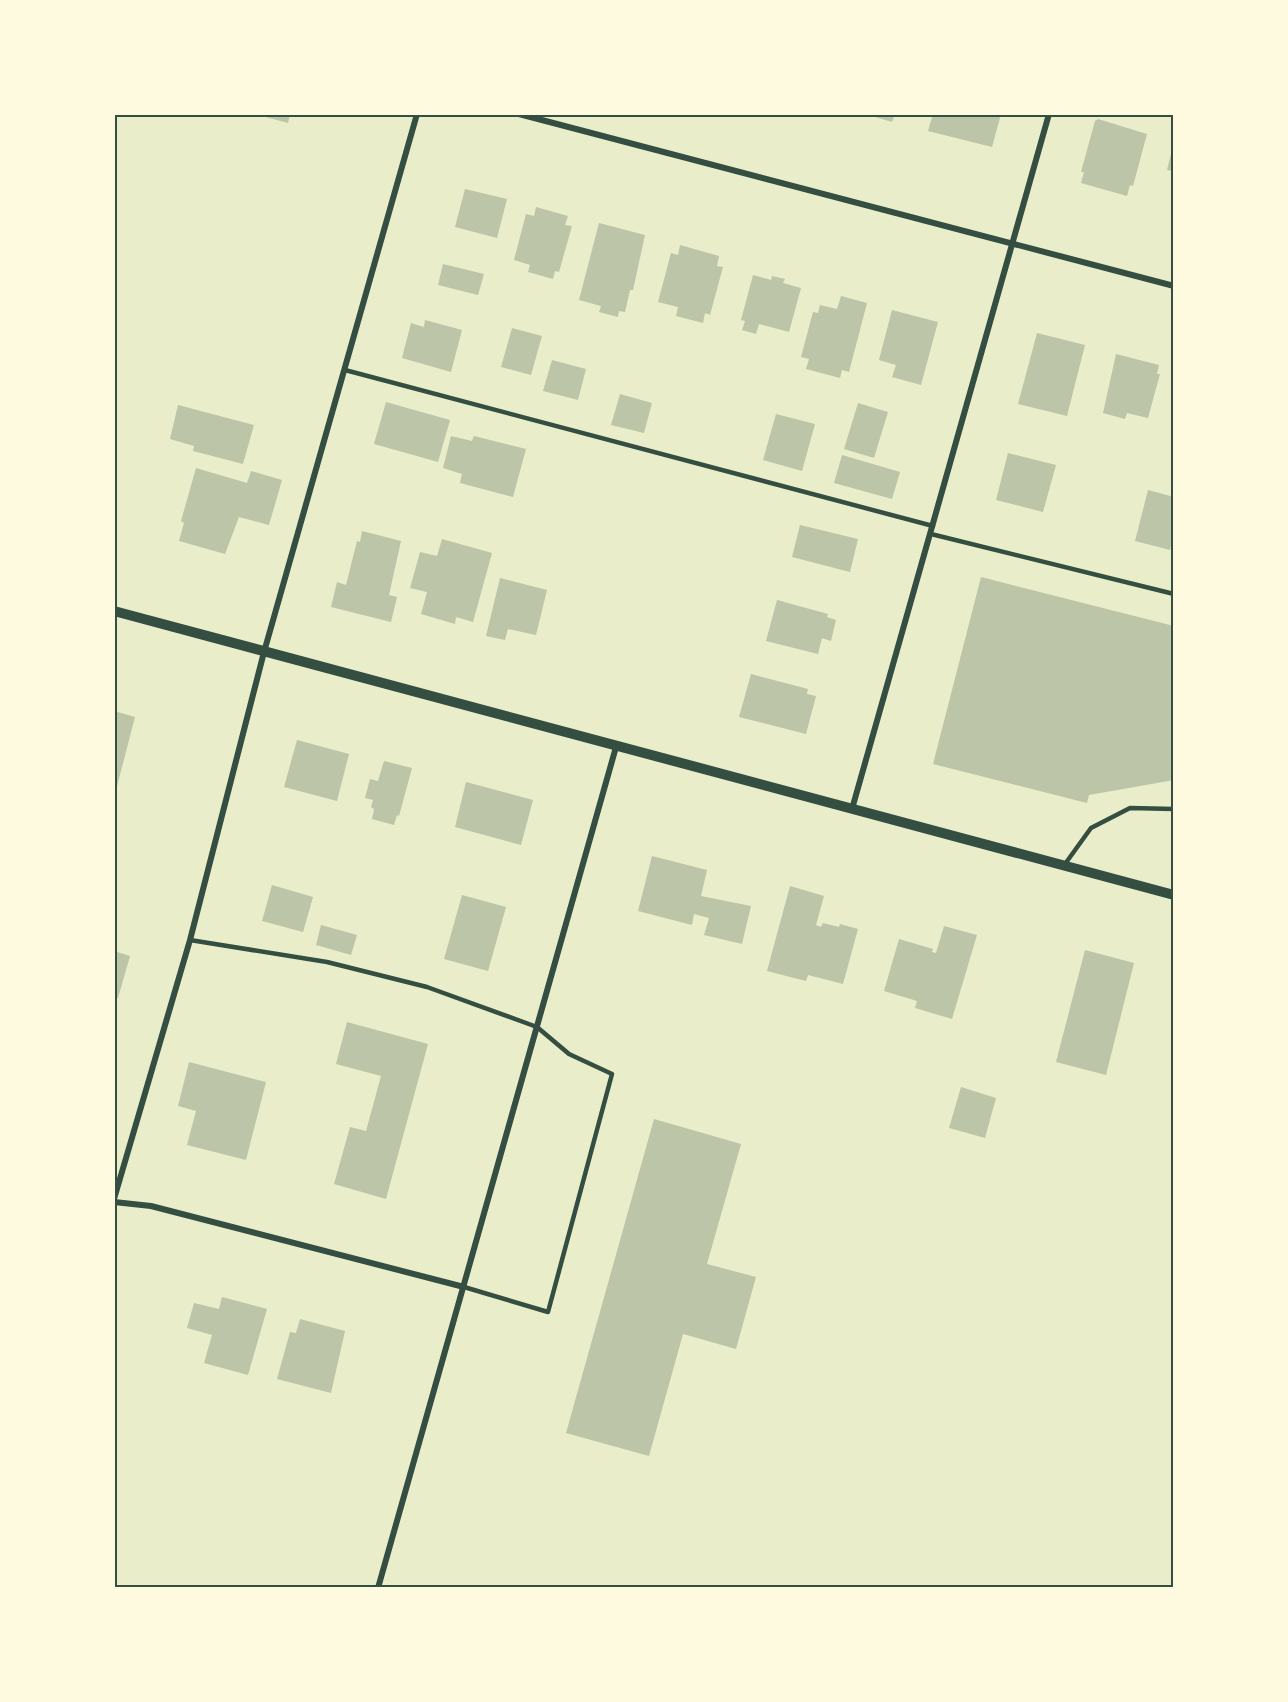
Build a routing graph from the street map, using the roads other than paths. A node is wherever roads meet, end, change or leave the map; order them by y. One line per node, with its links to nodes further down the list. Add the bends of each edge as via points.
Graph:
1 (417, 114): 6 (street)
2 (519, 114): 4 (street)
3 (1049, 114): 4 (street)
4 (1013, 243): 5 (street); 7 (street)
5 (1174, 286)
6 (345, 370): 7 (lane); 11 (street)
7 (933, 526): 8 (street)
8 (931, 534): 9 (lane); 14 (street)
9 (1174, 594)
10 (114, 611): 11 (street)
11 (264, 652): 12 (street); 17 (street)
12 (616, 747): 14 (street); 18 (street)
13 (1174, 809): 15 (lane, via 1130,808 1091,828)
14 (852, 810): 15 (street)
15 (1064, 866): 16 (street)
16 (1174, 895)
17 (190, 940): 18 (lane, via 327,962 427,987); 19 (street)
18 (537, 1027): 20 (street); 20 (lane, via 569,1054 612,1074 548,1312)
19 (114, 1201): 20 (street, via 151,1206)
20 (464, 1287): 21 (street)
21 (378, 1588)

